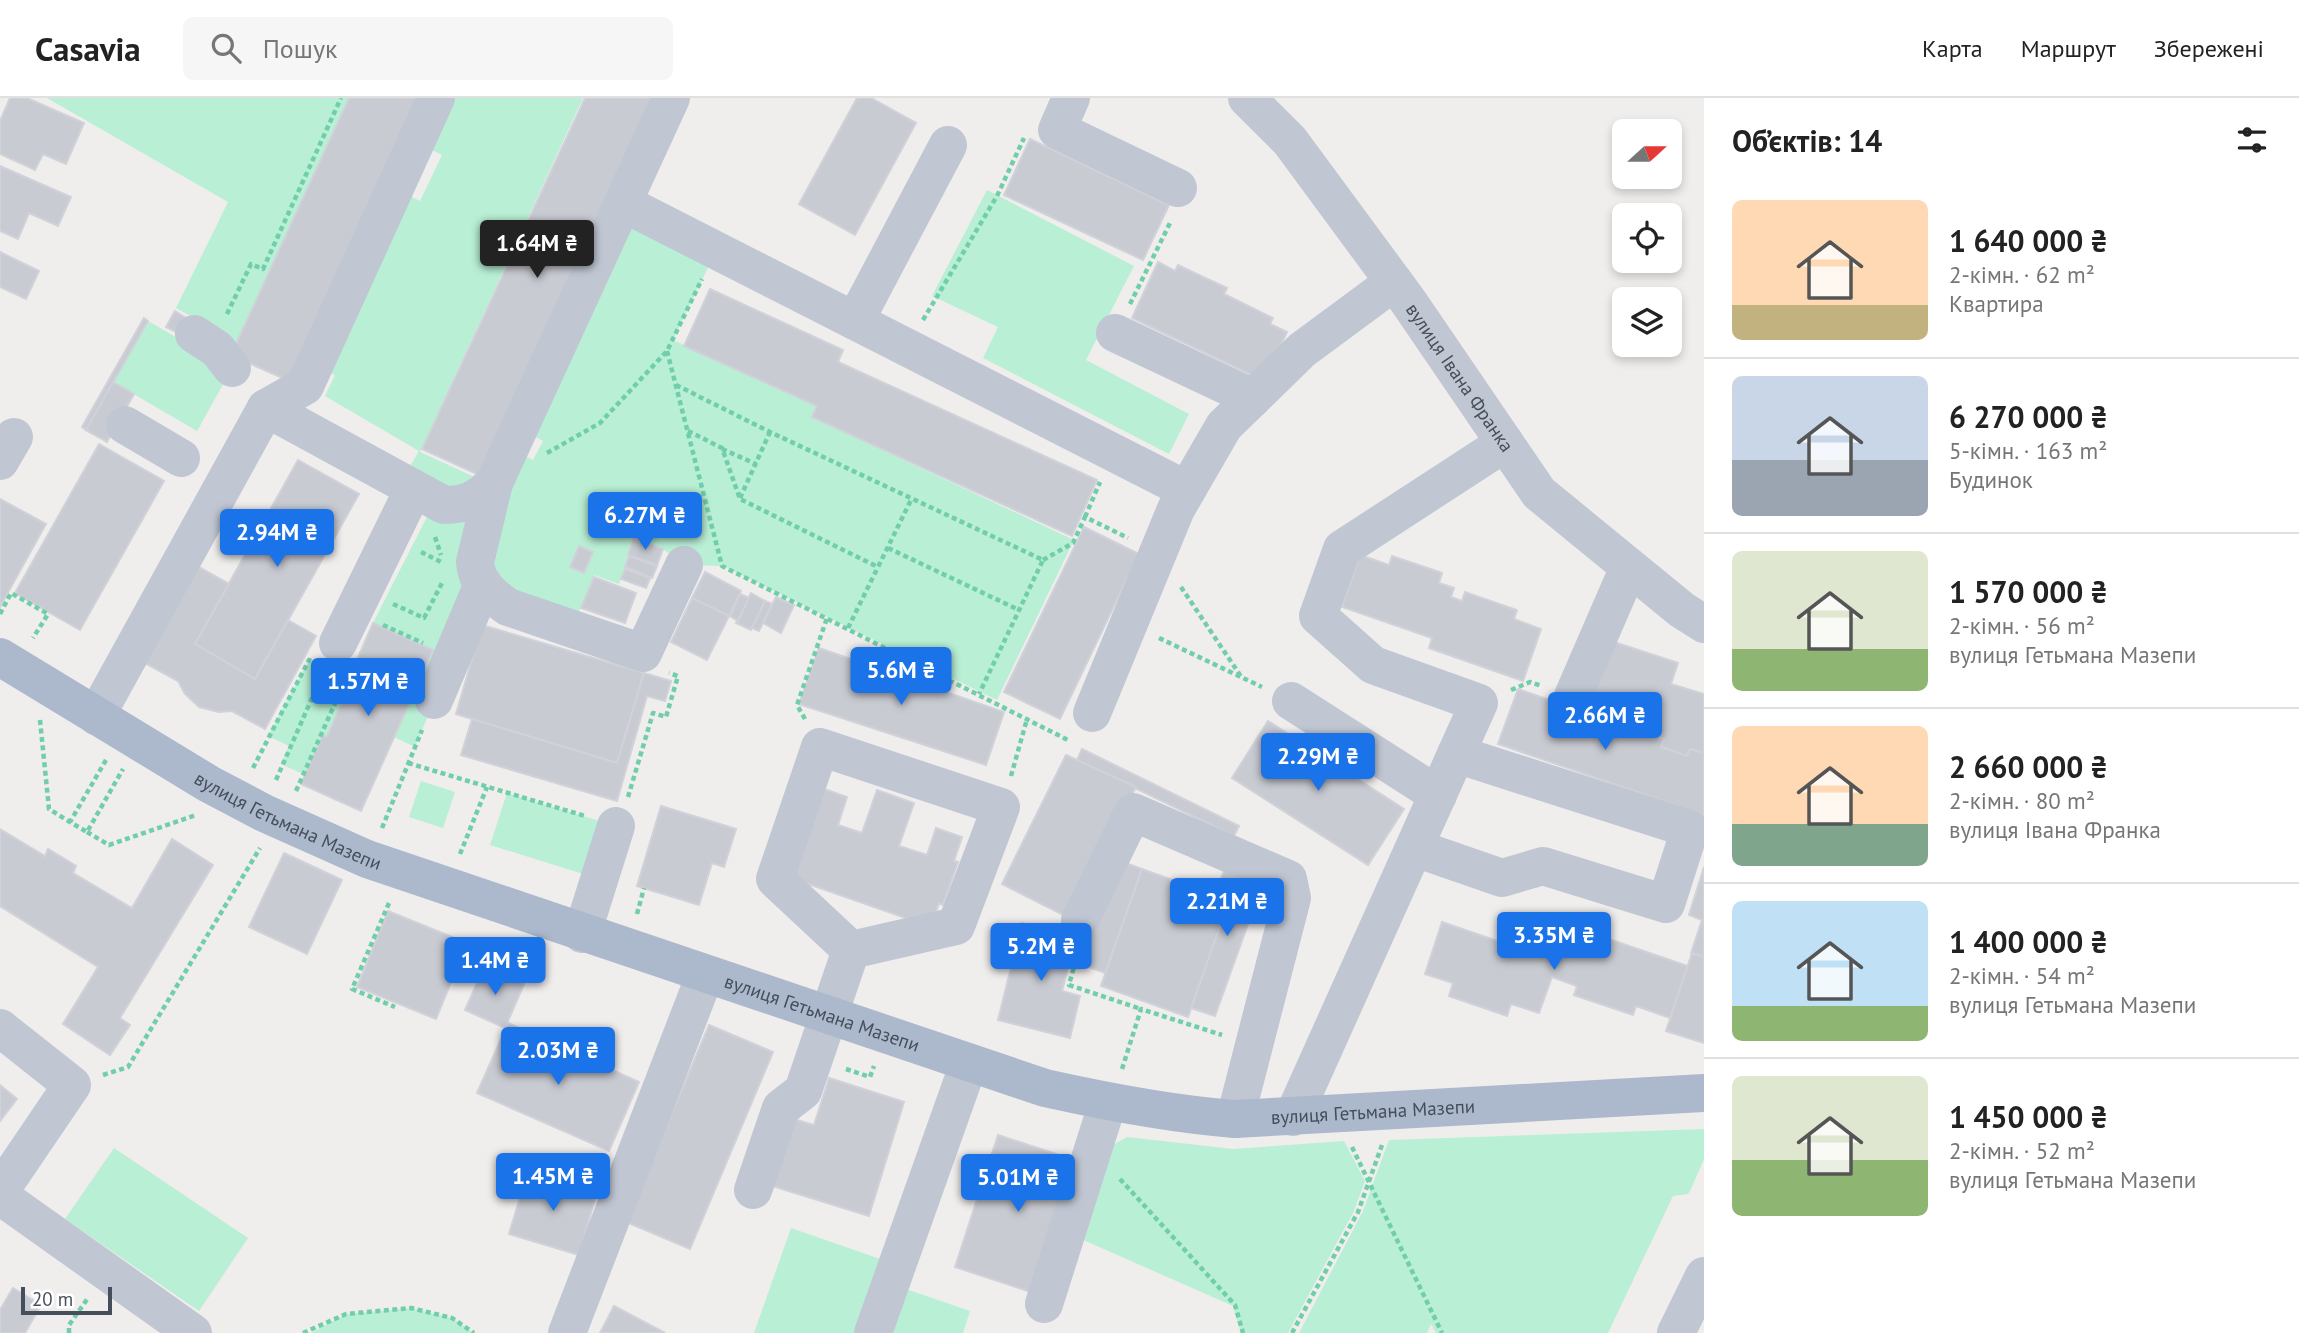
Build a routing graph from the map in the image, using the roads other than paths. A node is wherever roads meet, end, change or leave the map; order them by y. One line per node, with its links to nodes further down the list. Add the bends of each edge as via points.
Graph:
1 (436, 98): 12 (street, via 305,386)
2 (671, 98): 7 (street)
3 (1247, 98): 8 (street, вулиця Івана Франка, via 1290,141)
4 (1064, 114): 6 (street)
5 (948, 145): 9 (street)
6 (1178, 188)
7 (623, 204): 9 (street); 16 (street)
8 (1394, 282): 11 (street, via 1302,350); 14 (street, вулиця Івана Франка)
9 (855, 321): 18 (street)
10 (1115, 332): 11 (street)
11 (1253, 398): 18 (street, via 1224,426)
12 (267, 408): 17 (street); 29 (street)
13 (125, 425): 15 (street)
14 (1505, 443): 20 (street, вулиця Івана Франка, via 1539,493); 30 (street, via 1342,550 1318,615 1373,665 1479,703)
15 (181, 458)
16 (494, 483): 17 (street, via 464,505 444,505); 21 (street, via 475,562)
17 (413, 490): 24 (street)
18 (1187, 490): 28 (street)
19 (684, 565): 21 (street, via 643,653 508,607)
20 (1629, 567): 22 (street, вулиця Івана Франка); 25 (street)
21 (483, 584): 26 (street)
22 (1704, 624)
23 (15, 651): 29 (main road, вулиця Гетьмана Мазепи)
24 (344, 655)
25 (1573, 696)
26 (434, 700)
27 (1291, 701): 31 (street)
28 (1092, 713)
29 (96, 716): 35 (main road, вулиця Гетьмана Мазепи, via 209,785 335,846)
30 (1456, 754): 31 (street); 33 (street, via 1690,829 1666,904 1543,866 1502,878)
31 (1438, 795): 33 (street)
32 (616, 825): 35 (street)
33 (1415, 848): 43 (street)
34 (1080, 920): 44 (street, via 1133,812 1288,879 1292,898)
35 (582, 934): 37 (main road, вулиця Гетьмана Мазепи)
36 (851, 950): 36 (street, via 775,879 820,747 1001,807 956,926); 38 (street)
37 (705, 975): 38 (main road, вулиця Гетьмана Мазепи); 49 (street)
38 (830, 1017): 40 (main road, вулиця Гетьмана Мазепи); 45 (street, via 803,1091 781,1108)
39 (0, 1028): 46 (street, via 72,1084)
40 (969, 1063): 41 (main road, вулиця Гетьмана Мазепи, via 1045,1088); 51 (street)
41 (1114, 1089): 44 (main road, вулиця Гетьмана Мазепи, via 1185,1115); 48 (street)
42 (1704, 1093): 43 (main road, вулиця Гетьмана Мазепи)
43 (1293, 1117): 44 (main road, вулиця Гетьмана Мазепи)
44 (1235, 1119)
45 (753, 1190)
46 (0, 1194): 50 (street)
47 (1704, 1276): 52 (street)
48 (1044, 1304)
49 (569, 1329)
50 (193, 1333)
51 (873, 1333)
52 (1676, 1333)

